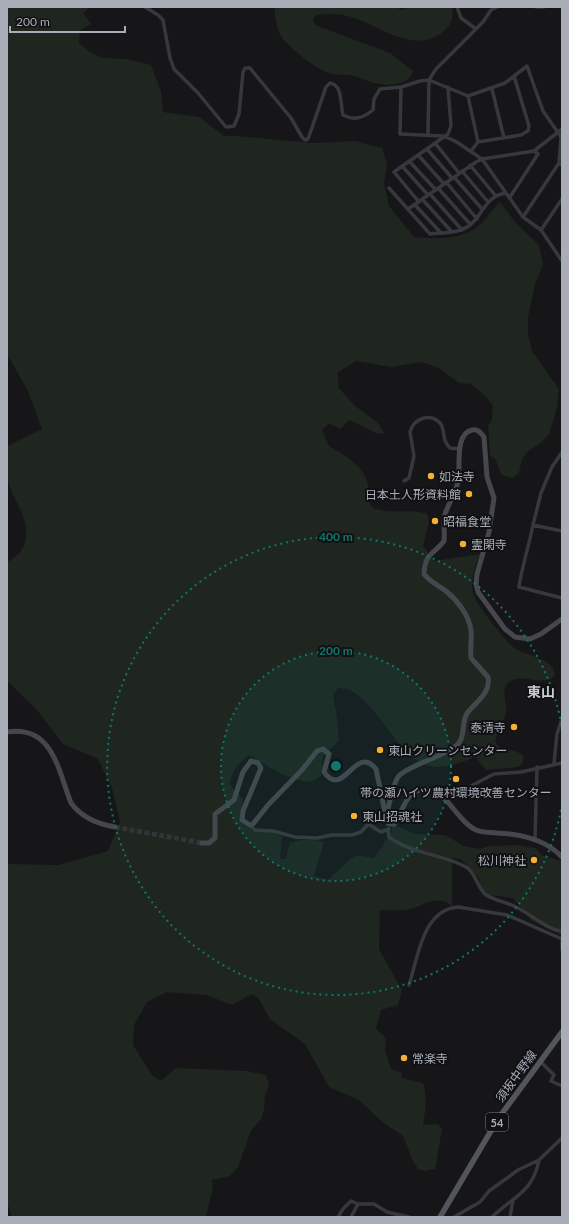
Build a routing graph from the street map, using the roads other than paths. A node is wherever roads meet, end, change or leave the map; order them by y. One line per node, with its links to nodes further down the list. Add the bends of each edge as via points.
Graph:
1 (145, 7): 9 (street, via 163,20 174,69 226,127 234,126 239,114 245,68 250,68 291,118 305,140 308,139 330,83 338,87 343,115 350,119 366,115 373,110 374,99 380,89)
2 (457, 7): 6 (street, via 461,18)
3 (497, 7): 6 (street, via 490,10)
4 (536, 7): 5 (street)
5 (544, 7)
6 (476, 29): 8 (street, via 436,69)
7 (514, 76): 11 (street); 13 (street, via 527,66 542,111); 16 (street, via 529,126 528,131 521,136)
8 (429, 80): 9 (street); 10 (street); 14 (street)
9 (401, 87): 14 (street, via 400,134)
10 (448, 87): 12 (street); 15 (street, via 451,126 448,134)
11 (492, 89): 12 (street); 16 (street)
12 (468, 96): 17 (street)
13 (560, 131): 21 (street); 25 (street)
14 (428, 134): 15 (street)
15 (443, 136): 18 (street); 20 (street)
16 (504, 138): 17 (street)
17 (478, 142): 20 (street)
18 (435, 143): 19 (street); 28 (street)
19 (427, 149): 22 (street); 29 (street)
20 (471, 151): 23 (street)
21 (534, 151): 23 (street); 36 (street, via 538,154)
22 (418, 155): 24 (street); 30 (street)
23 (482, 159): 26 (street); 33 (street)
24 (409, 161): 27 (street); 32 (street)
25 (561, 164): 43 (street)
26 (470, 165): 28 (street); 35 (street)
27 (402, 166): 34 (street); 38 (street, via 394,172)
28 (461, 172): 29 (street); 39 (street)
29 (453, 177): 30 (street); 42 (street)
30 (445, 183): 32 (street); 44 (street)
31 (389, 188): 41 (street)
32 (437, 189): 34 (street); 45 (street)
33 (506, 193): 35 (street); 36 (street)
34 (429, 194): 38 (street); 46 (street)
35 (495, 195): 39 (street)
36 (510, 197): 43 (street)
37 (562, 199): 47 (street)
38 (420, 201): 40 (street); 48 (street)
39 (488, 202): 42 (street)
40 (415, 205): 41 (street); 49 (street)
41 (408, 209): 49 (street, via 430,234)
42 (482, 209): 44 (street)
43 (523, 218): 47 (street)
44 (477, 219): 45 (street)
45 (470, 224): 46 (street)
46 (462, 230): 48 (street)
47 (541, 230): 50 (street)
48 (452, 232): 49 (street)
49 (441, 233)
50 (562, 261)
51 (460, 449): 53 (street, via 450,448 444,443 442,425 434,418 417,420 410,432 414,456 409,478); 57 (street, via 460,440 465,433 471,430 480,432 484,438 487,477 494,498 489,532 477,574 478,592 505,629 515,637 530,638 541,634); 64 (street, via 458,482 445,514 444,541 430,553 424,565 424,574 430,582 455,599 466,615 471,628 471,658 488,677 488,688 484,696 464,717 462,736 458,744 444,754 405,770 398,777)
52 (562, 452): 54 (street, via 552,467 541,493)
53 (404, 481)
54 (533, 525): 55 (street); 56 (street, via 519,587)
55 (562, 531)
56 (562, 598)
57 (562, 619)
58 (562, 719): 60 (street, via 557,734)
59 (7, 732): 67 (street, via 26,731 44,741 71,803 96,823)
60 (554, 763): 61 (street); 62 (street)
61 (562, 763)
62 (537, 767): 63 (street, via 521,772 494,774 468,788); 69 (street)
63 (438, 792): 65 (street, via 423,790 411,796 402,805 394,824); 69 (street, via 461,819 477,831)
64 (386, 816): 65 (street); 66 (street, via 379,779 372,764 362,762 339,780 332,779 324,772 329,754 323,749 317,751)
65 (389, 824): 68 (street)
66 (250, 825): 68 (street, via 255,830 304,838 352,835 361,832 368,824 381,832); 70 (street, via 242,820 243,811 261,768 258,763 251,761 243,772 234,800 215,814 215,838 209,844)
67 (115, 827)
68 (388, 830): 72 (street, via 390,837 398,843 470,870 484,893 490,897)
69 (535, 839): 71 (street)
70 (202, 843)
71 (562, 857)
72 (562, 931)
73 (562, 939): 74 (street); 75 (street, via 508,914 450,907 431,920)
74 (562, 950)
75 (409, 985)
76 (562, 1032): 77 (main road, 須坂中野線 / 54)
77 (540, 1061): 78 (street, via 554,1075 551,1081); 86 (main road, 須坂中野線 / 54, via 498,1120)
78 (562, 1086)
79 (562, 1138): 80 (street)
80 (539, 1160): 81 (street, via 532,1182); 87 (street, via 518,1170 489,1191 480,1202)
81 (513, 1200): 88 (street); 89 (street)
82 (358, 1204): 83 (street, via 351,1200); 84 (street); 85 (street, via 374,1204 388,1212)
83 (338, 1217)
84 (351, 1217)
85 (409, 1217)
86 (440, 1217)
87 (454, 1217)
88 (492, 1217)
89 (510, 1217)

